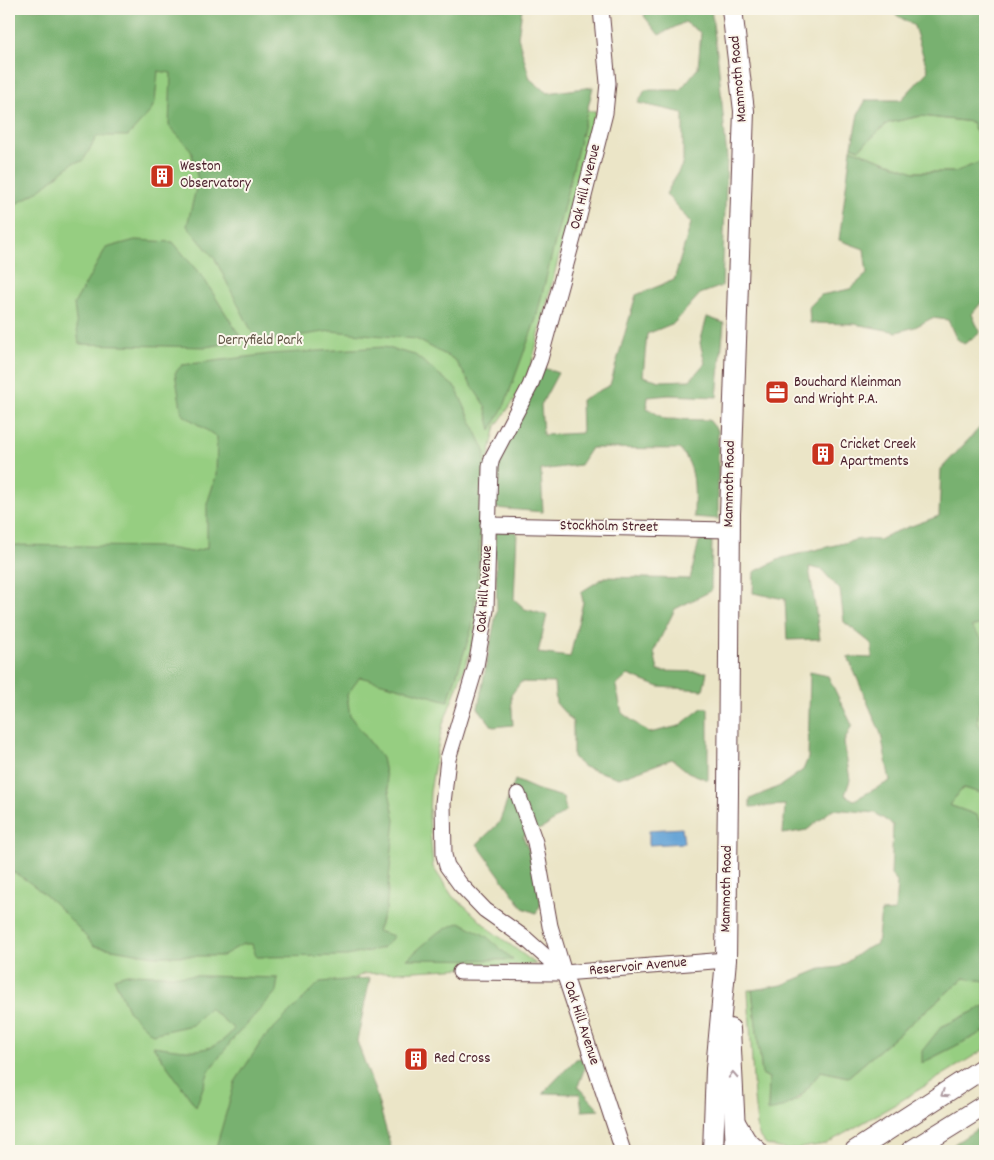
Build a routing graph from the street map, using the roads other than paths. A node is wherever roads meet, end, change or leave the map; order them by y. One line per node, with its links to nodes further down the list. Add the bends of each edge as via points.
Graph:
1 (602, 9): 3 (street, Oak Hill Avenue, via 608,83 605,113 540,359 530,386 492,458)
2 (732, 9): 4 (main road, Mammoth Road, via 744,111)
3 (488, 525): 4 (street, Stockholm Street); 8 (street, Oak Hill Avenue, via 486,610 476,666 448,759 443,803 444,855 447,866 485,910 526,939)
4 (729, 530): 6 (main road, Mammoth Road)
5 (518, 794): 8 (street, via 535,842 550,926)
6 (726, 960): 8 (street, Reservoir Avenue); 11 (main road, Mammoth Road, one-way to 6); 13 (main road, Mammoth Road, via 716,1069)
7 (460, 972): 8 (street, Reservoir Avenue)
8 (564, 973): 12 (street, Oak Hill Avenue)
9 (985, 1067): 16 (main road, one-way to 16)
10 (985, 1104): 17 (main road)
11 (736, 1124): 14 (main road, Mammoth Road); 15 (main road)
12 (623, 1151)
13 (713, 1151)
14 (736, 1151)
15 (757, 1151)
16 (856, 1151)
17 (911, 1151)

